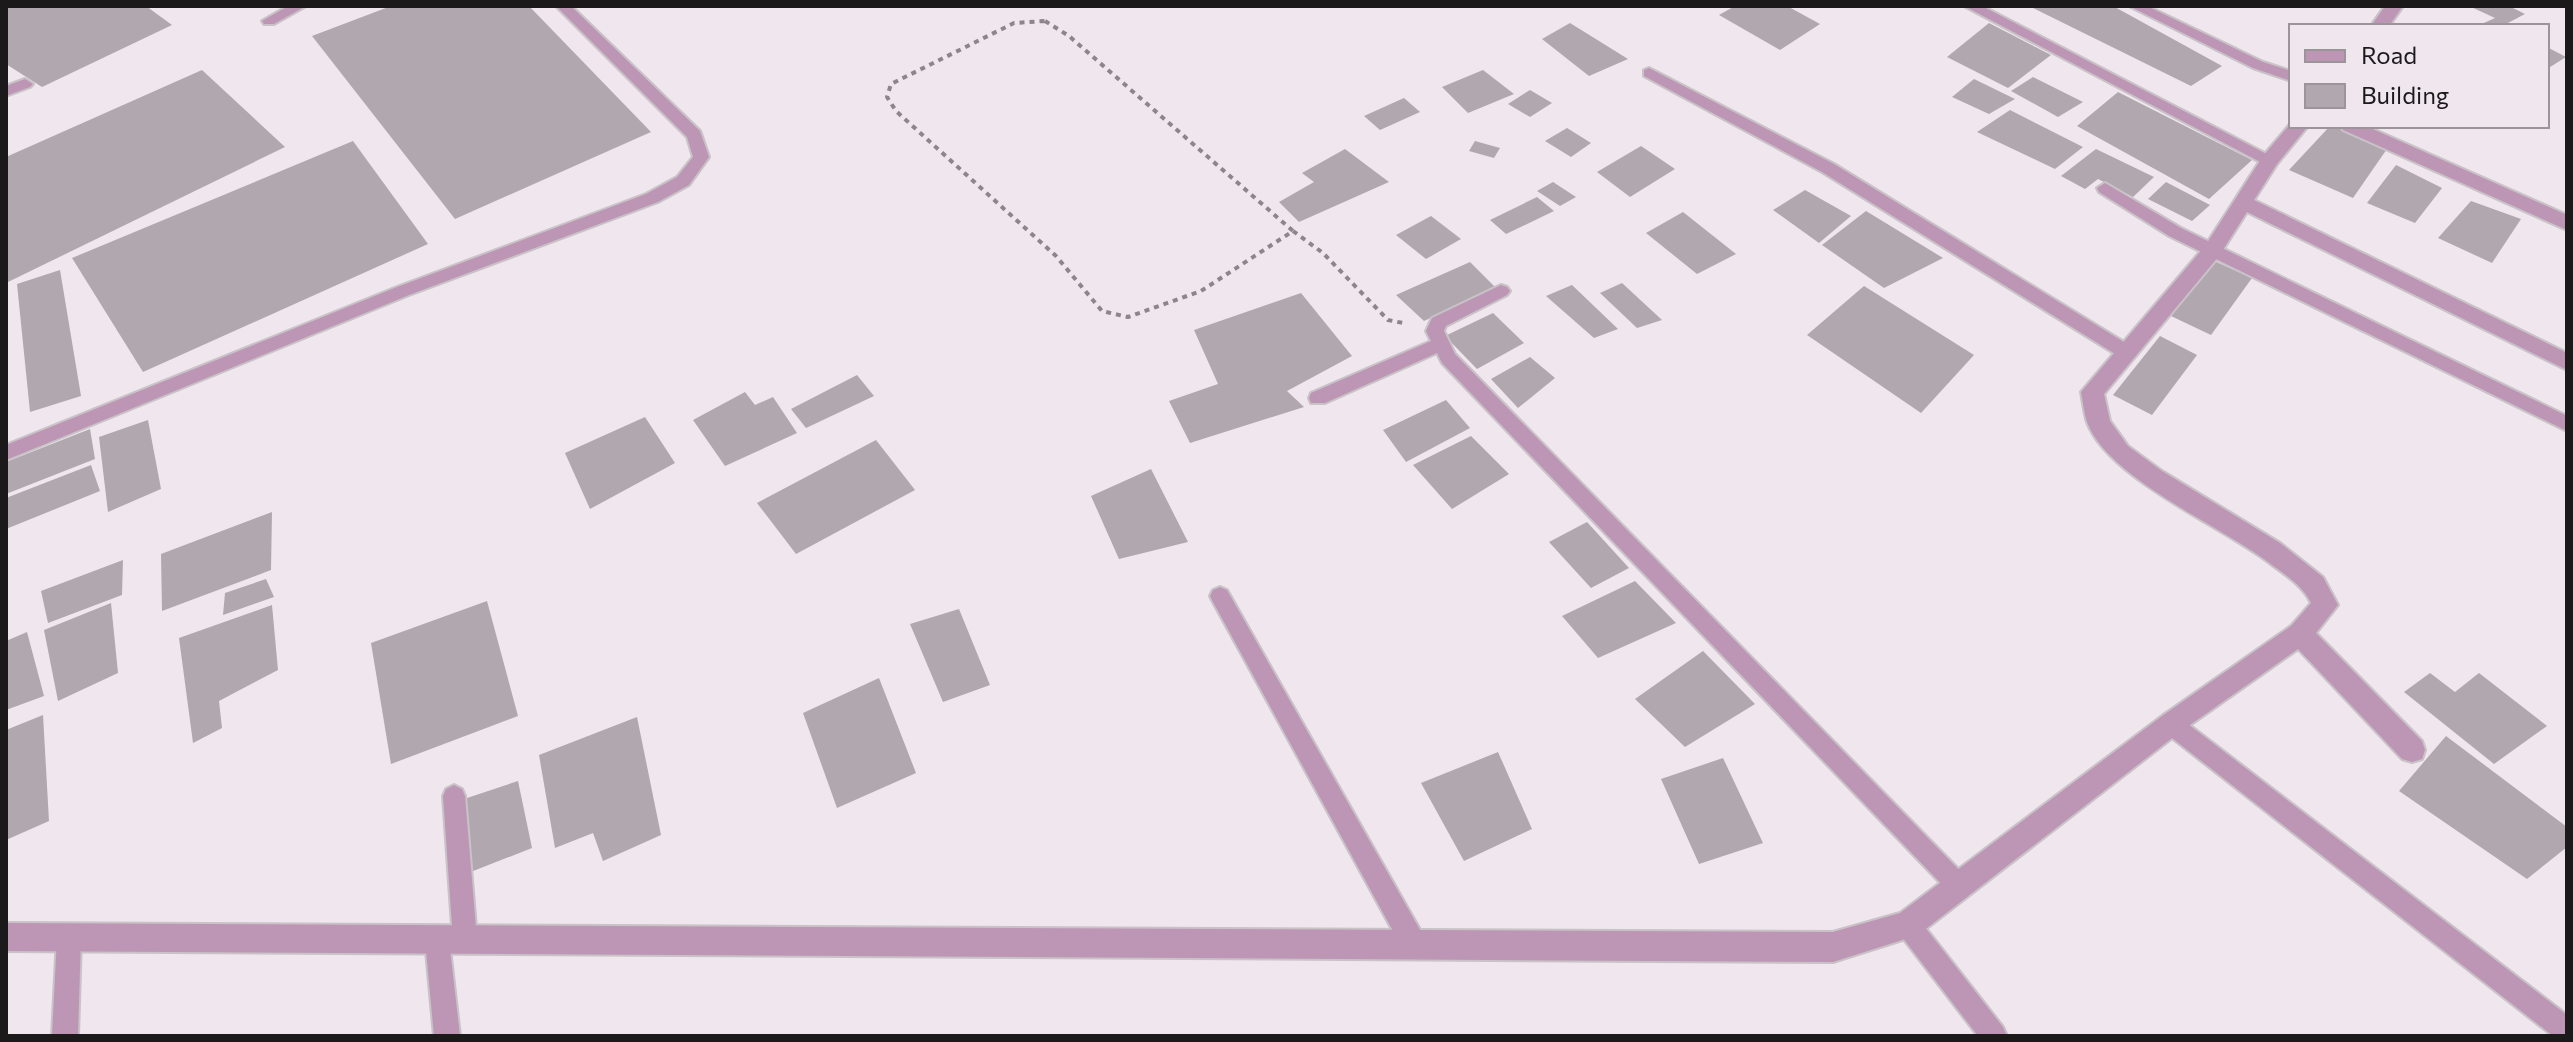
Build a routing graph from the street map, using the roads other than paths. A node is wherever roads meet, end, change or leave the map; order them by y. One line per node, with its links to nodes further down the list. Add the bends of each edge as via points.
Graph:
1 (299, 6): 6 (lane)
2 (563, 6): 25 (lane, via 694,135 701,157 683,181 652,198 388,297)
3 (1971, 6): 14 (lane)
4 (2136, 6): 9 (lane)
5 (2394, 6): 7 (street)
6 (269, 21)
7 (2381, 24)
8 (1649, 73): 21 (lane, via 1828,168)
9 (2289, 75)
10 (25, 84): 11 (lane)
11 (6, 91)
12 (2297, 128): 14 (street)
13 (2354, 128): 17 (street)
14 (2270, 160): 16 (street)
15 (2105, 188): 18 (lane)
16 (2244, 203): 18 (street); 22 (street)
17 (2567, 223)
18 (2212, 251): 21 (street); 24 (lane)
19 (1501, 291): 20 (lane, via 1438,322)
20 (1437, 338): 23 (lane); 31 (lane, via 1448,358)
21 (2126, 352): 27 (street, via 2092,392 2099,423 2120,452 2314,584 2325,605)
22 (2567, 362)
23 (1318, 398)
24 (2567, 424)
25 (6, 453)
26 (1220, 596): 36 (lane)
27 (2300, 634): 28 (street); 29 (street)
28 (2171, 724): 31 (street); 37 (lane)
29 (2412, 750)
30 (454, 796): 35 (lane)
31 (1959, 886): 32 (street)
32 (1908, 925): 36 (street, via 1833,947); 40 (lane)
33 (6, 937): 34 (street)
34 (69, 937): 35 (street); 38 (lane)
35 (451, 940): 36 (street); 39 (lane)
36 (1414, 944)
37 (2567, 1031)
38 (65, 1036)
39 (447, 1036)
40 (1994, 1036)

